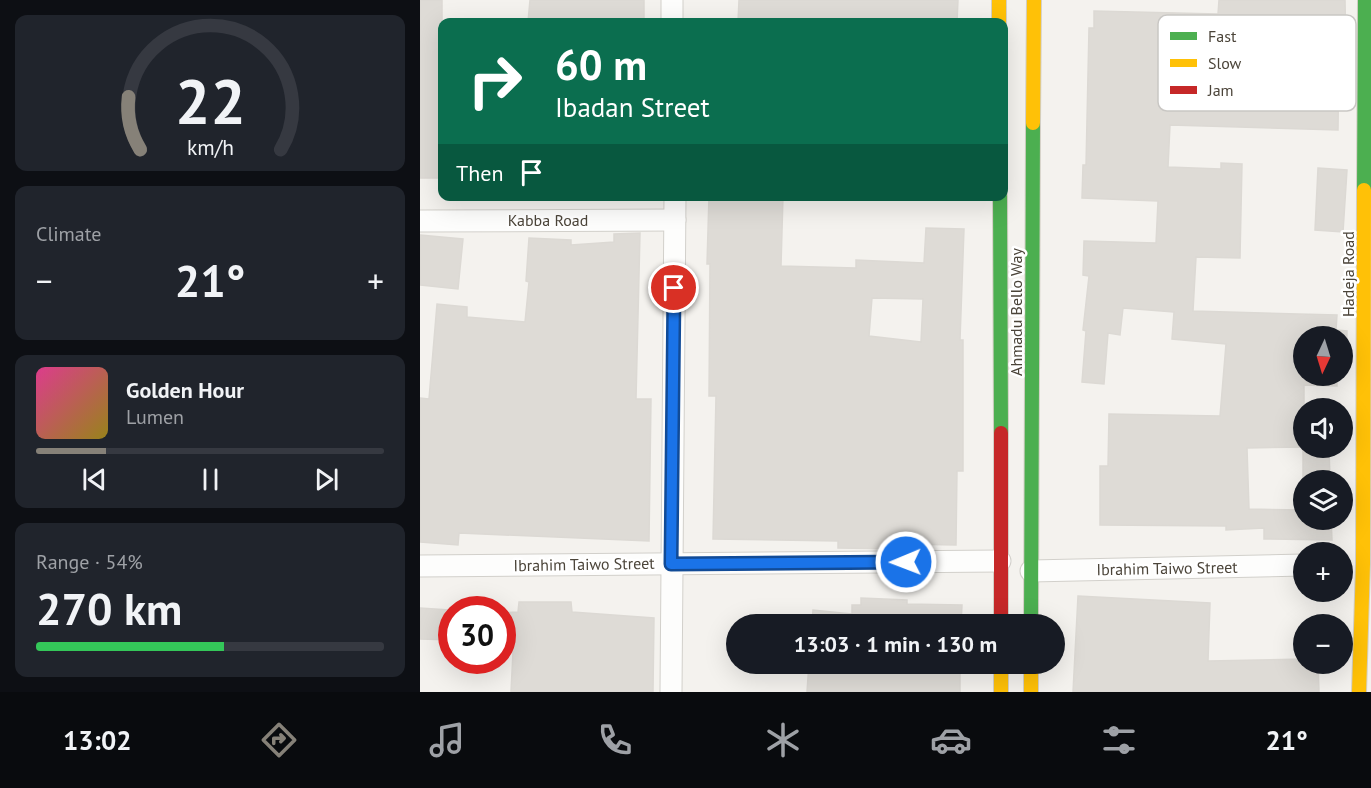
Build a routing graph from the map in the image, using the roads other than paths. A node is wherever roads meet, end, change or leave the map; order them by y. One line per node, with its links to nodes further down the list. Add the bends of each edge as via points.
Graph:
1 (672, 0): 5 (street)
2 (999, 0): 6 (main road)
3 (1034, 0): 16 (main road, Ahmadu Bello Way)
4 (1365, 0): 13 (main road, Hadeja Road)
5 (672, 18)
6 (999, 18)
7 (675, 201): 9 (street)
8 (1000, 201): 11 (main road, Ahmadu Bello Way)
9 (675, 220): 10 (street, Kabba Road); 12 (street)
10 (420, 221)
11 (1000, 561): 12 (street, Ibrahim Taiwo Street); 17 (main road, Ahmadu Bello Way)
12 (671, 564): 15 (street, Ibrahim Taiwo Street); 21 (street)
13 (1359, 564): 24 (main road, Hadeja Road)
14 (1293, 565): 16 (street, Ibrahim Taiwo Street)
15 (420, 566)
16 (1031, 571): 18 (main road, Ahmadu Bello Way)
17 (1000, 614)
18 (1031, 614)
19 (1001, 674): 22 (main road)
20 (1031, 674): 23 (main road)
21 (671, 692)
22 (1001, 692)
23 (1031, 692)
24 (1359, 692)

